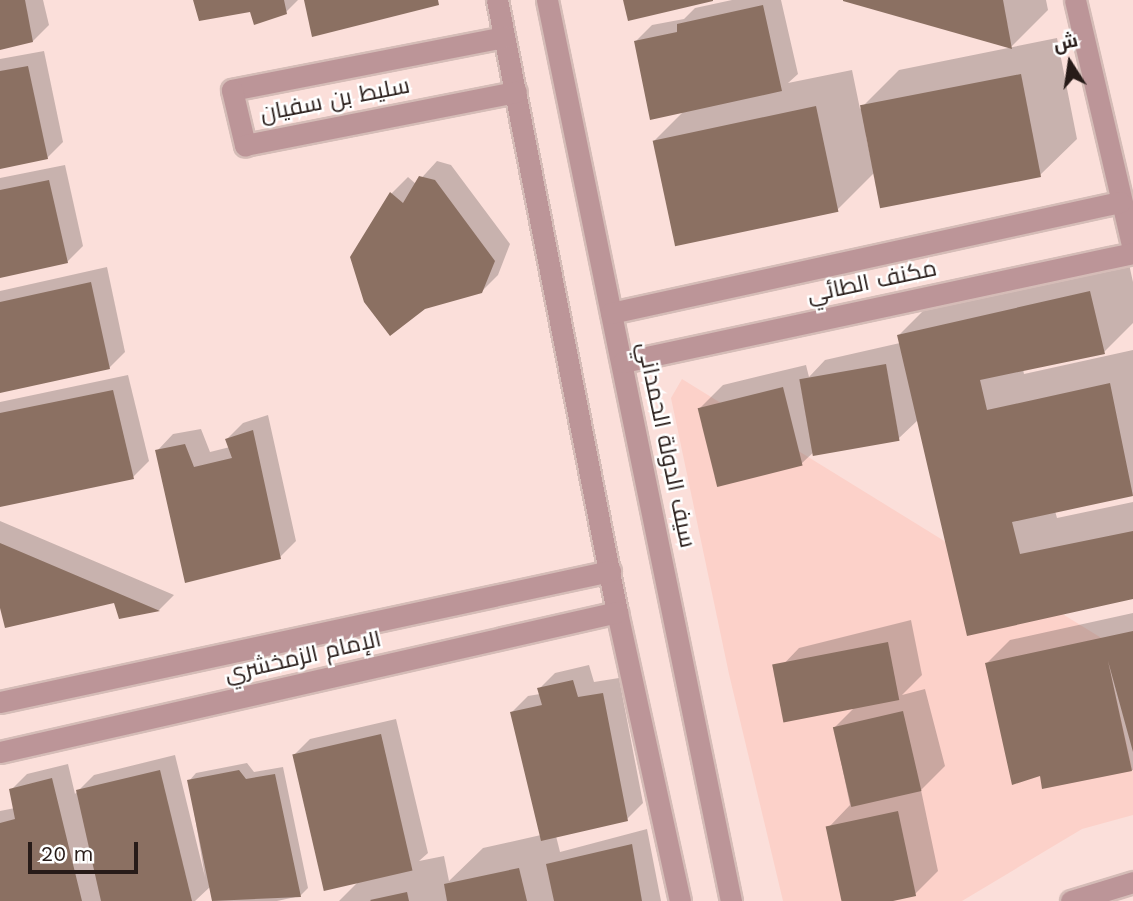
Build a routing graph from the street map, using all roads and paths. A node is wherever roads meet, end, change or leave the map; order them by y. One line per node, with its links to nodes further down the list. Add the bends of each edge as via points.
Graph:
1 (497, 0): 4 (street)
2 (547, 0): 8 (street, سيف الدولة الحمداني)
3 (1075, 0): 6 (street)
4 (504, 37): 5 (street); 5 (street, سليط بن سفيان, via 232,90 245,145)
5 (516, 92): 10 (street)
6 (1120, 202): 7 (street); 8 (street, مكنف الطائي)
7 (1133, 251): 9 (street, مكنف الطائي)
8 (611, 313): 9 (street, سيف الدولة الحمداني)
9 (623, 362): 16 (street, سيف الدولة الحمداني)
10 (610, 571): 11 (street); 12 (street, الإمام الزمخشري)
11 (617, 612): 13 (street, الإمام الزمخشري); 15 (street)
12 (0, 702)
13 (0, 752)
14 (1133, 882): 17 (street)
15 (680, 901)
16 (732, 901)
17 (1071, 901)

